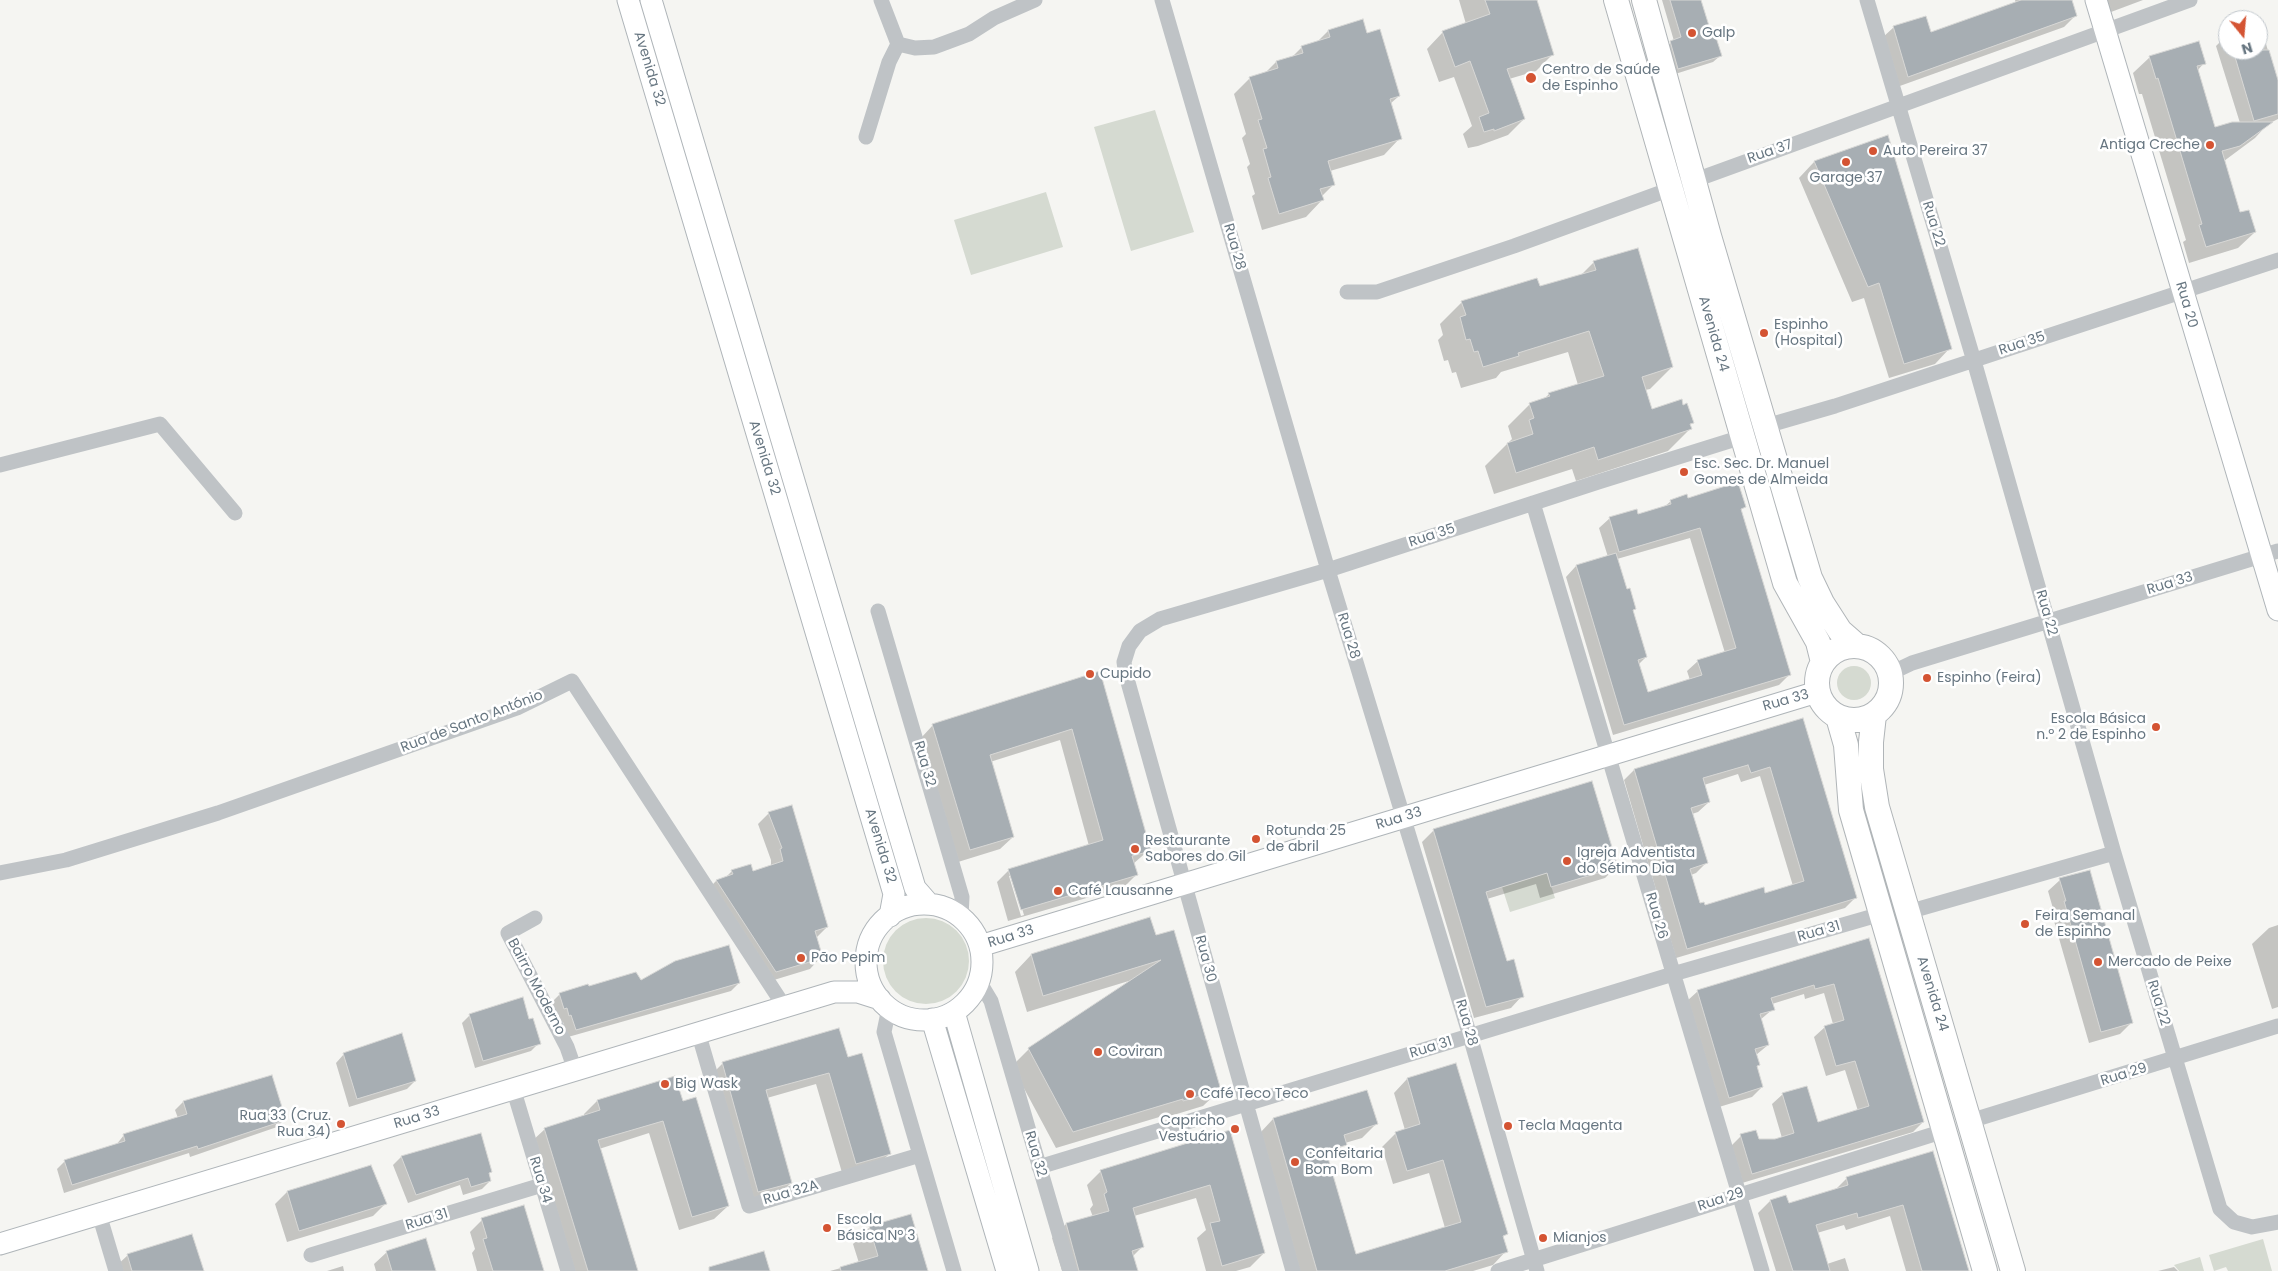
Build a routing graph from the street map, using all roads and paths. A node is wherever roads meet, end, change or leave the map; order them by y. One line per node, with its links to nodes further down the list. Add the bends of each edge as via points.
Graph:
1 (628, 0): 46 (main road, Avenida 32, via 894,894)
2 (651, 0): 43 (main road, Avenida 32, via 916,888)
3 (881, 0): 12 (street)
4 (1034, 0): 12 (street, via 994,18 969,34 934,47 915,48)
5 (1162, 0): 27 (street, Rua 28)
6 (1616, 0): 16 (main road, Avenida 24)
7 (1644, 0): 15 (main road, Avenida 24)
8 (1867, 0): 13 (street, Rua 22)
9 (2096, 0): 11 (main road, Rua 20)
10 (2190, 0): 11 (street, Rua 37)
11 (2105, 32): 13 (street, Rua 37); 18 (main road, Rua 20)
12 (898, 44): 14 (street, via 889,62)
13 (1898, 107): 15 (street, Rua 37); 20 (street, Rua 22)
14 (866, 137)
15 (1694, 179): 16 (street, Rua 37); 21 (main road, Avenida 24)
16 (1670, 189): 19 (street, Rua 37, via 1377,292); 22 (main road, Avenida 24)
17 (2278, 260): 18 (street, Rua 35)
18 (2182, 291): 20 (street, Rua 35); 26 (main road, Rua 20)
19 (1347, 292)
20 (1974, 361): 21 (street, Rua 35); 30 (street, Rua 22)
21 (1766, 426): 31 (main road, Avenida 24, via 1810,578 1840,630)
22 (1742, 437): 24 (street, Rua 35); 33 (main road, Avenida 24, via 1785,583 1818,642)
23 (0, 465): 25 (street, via 160,424)
24 (1533, 503): 27 (street, Rua 35); 38 (street, Rua 26)
25 (235, 513)
26 (2270, 553): 28 (main road, Rua 20); 30 (street, Rua 33)
27 (1328, 570): 32 (street, Rua 35, via 1160,619 1140,631); 39 (street, Rua 28)
28 (2278, 610)
29 (878, 611): 47 (street, Rua 32, via 962,897)
30 (2049, 622): 34 (street, Rua 33, via 1912,663); 40 (street, Rua 22)
31 (1856, 645): 33 (main road, via 1843,647); 34 (main road, Avenida 24, via 1878,654)
32 (1129, 646): 42 (street, Rua 30, via 1124,662 1126,675)
33 (1823, 662): 35 (main road, Avenida 24, via 1818,674)
34 (1891, 673): 36 (main road, via 1890,697)
35 (1817, 692): 37 (main road, Avenida 24, via 1828,710); 38 (main road, Rua 33)
36 (1874, 715): 37 (main road, via 1857,720); 44 (main road, Avenida 24, via 1871,770 1877,807)
37 (1838, 717): 45 (main road, Avenida 24, via 1846,744 1851,810)
38 (1610, 755): 39 (main road, Rua 33); 51 (street, Rua 26)
39 (1405, 817): 42 (main road, Rua 33); 60 (street, Rua 28)
40 (2114, 853): 44 (street); 61 (street, Rua 22)
41 (0, 873): 55 (street, Rua de Santo António, via 66,860 218,813 517,708 572,681)
42 (1184, 884): 49 (main road, Rua 33); 64 (street, Rua 30)
43 (929, 904): 46 (main road, via 902,908); 47 (main road, via 946,908)
44 (1908, 912): 65 (main road, Avenida 24)
45 (1881, 914): 51 (street, Rua 31); 66 (main road, Avenida 24)
46 (890, 916): 50 (main road, via 875,933)
47 (961, 917): 49 (main road, via 972,929)
48 (535, 918): 62 (street, Bairro Moderno, via 508,933 568,1047)
49 (980, 946): 52 (main road)
50 (867, 954): 53 (main road, Rua 33, via 852,976); 54 (main road, via 866,968 871,985)
51 (1673, 974): 60 (street, Rua 31); 70 (street, Rua 26)
52 (979, 981): 56 (main road, via 973,993); 68 (street, Rua 32, via 991,1001)
53 (834, 992): 54 (main road, Rua 33, via 858,992); 55 (main road, Rua 33)
54 (884, 1003): 57 (main road, via 902,1015); 67 (street, via 884,1032)
55 (784, 1006): 59 (main road, Rua 33)
56 (954, 1012): 57 (main road); 80 (main road)
57 (932, 1019): 79 (main road)
58 (2278, 1026): 61 (street, Rua 29)
59 (698, 1032): 62 (main road, Rua 33); 67 (street, Rua 32A, via 749,1206)
60 (1470, 1036): 64 (street, Rua 31); 75 (street, Rua 28)
61 (2175, 1059): 65 (street, Rua 29); 72 (street, Rua 22, via 2220,1209 2234,1222 2252,1226)
62 (575, 1070): 63 (main road, Rua 33)
63 (512, 1088): 69 (street, Rua 34); 71 (main road, Rua 33)
64 (1245, 1105): 68 (street, Rua 31); 82 (street, Rua 30)
65 (1970, 1121): 86 (main road, Avenida 24)
66 (1944, 1131): 70 (street, Rua 29); 85 (main road, Avenida 24)
67 (920, 1155): 78 (street)
68 (1039, 1167): 81 (street, Rua 32)
69 (542, 1185): 74 (street, Rua 31); 77 (street, Rua 34)
70 (1739, 1195): 75 (street, Rua 29); 84 (street, Rua 26)
71 (99, 1214): 73 (main road, Rua 33); 76 (street)
72 (2278, 1222)
73 (0, 1244)
74 (311, 1256)
75 (1536, 1266): 83 (street, Rua 29)
76 (116, 1271)
77 (568, 1271)
78 (954, 1271)
79 (1007, 1271)
80 (1028, 1271)
81 (1070, 1271)
82 (1293, 1271)
83 (1498, 1271)
84 (1762, 1271)
85 (1985, 1271)
86 (2013, 1271)

